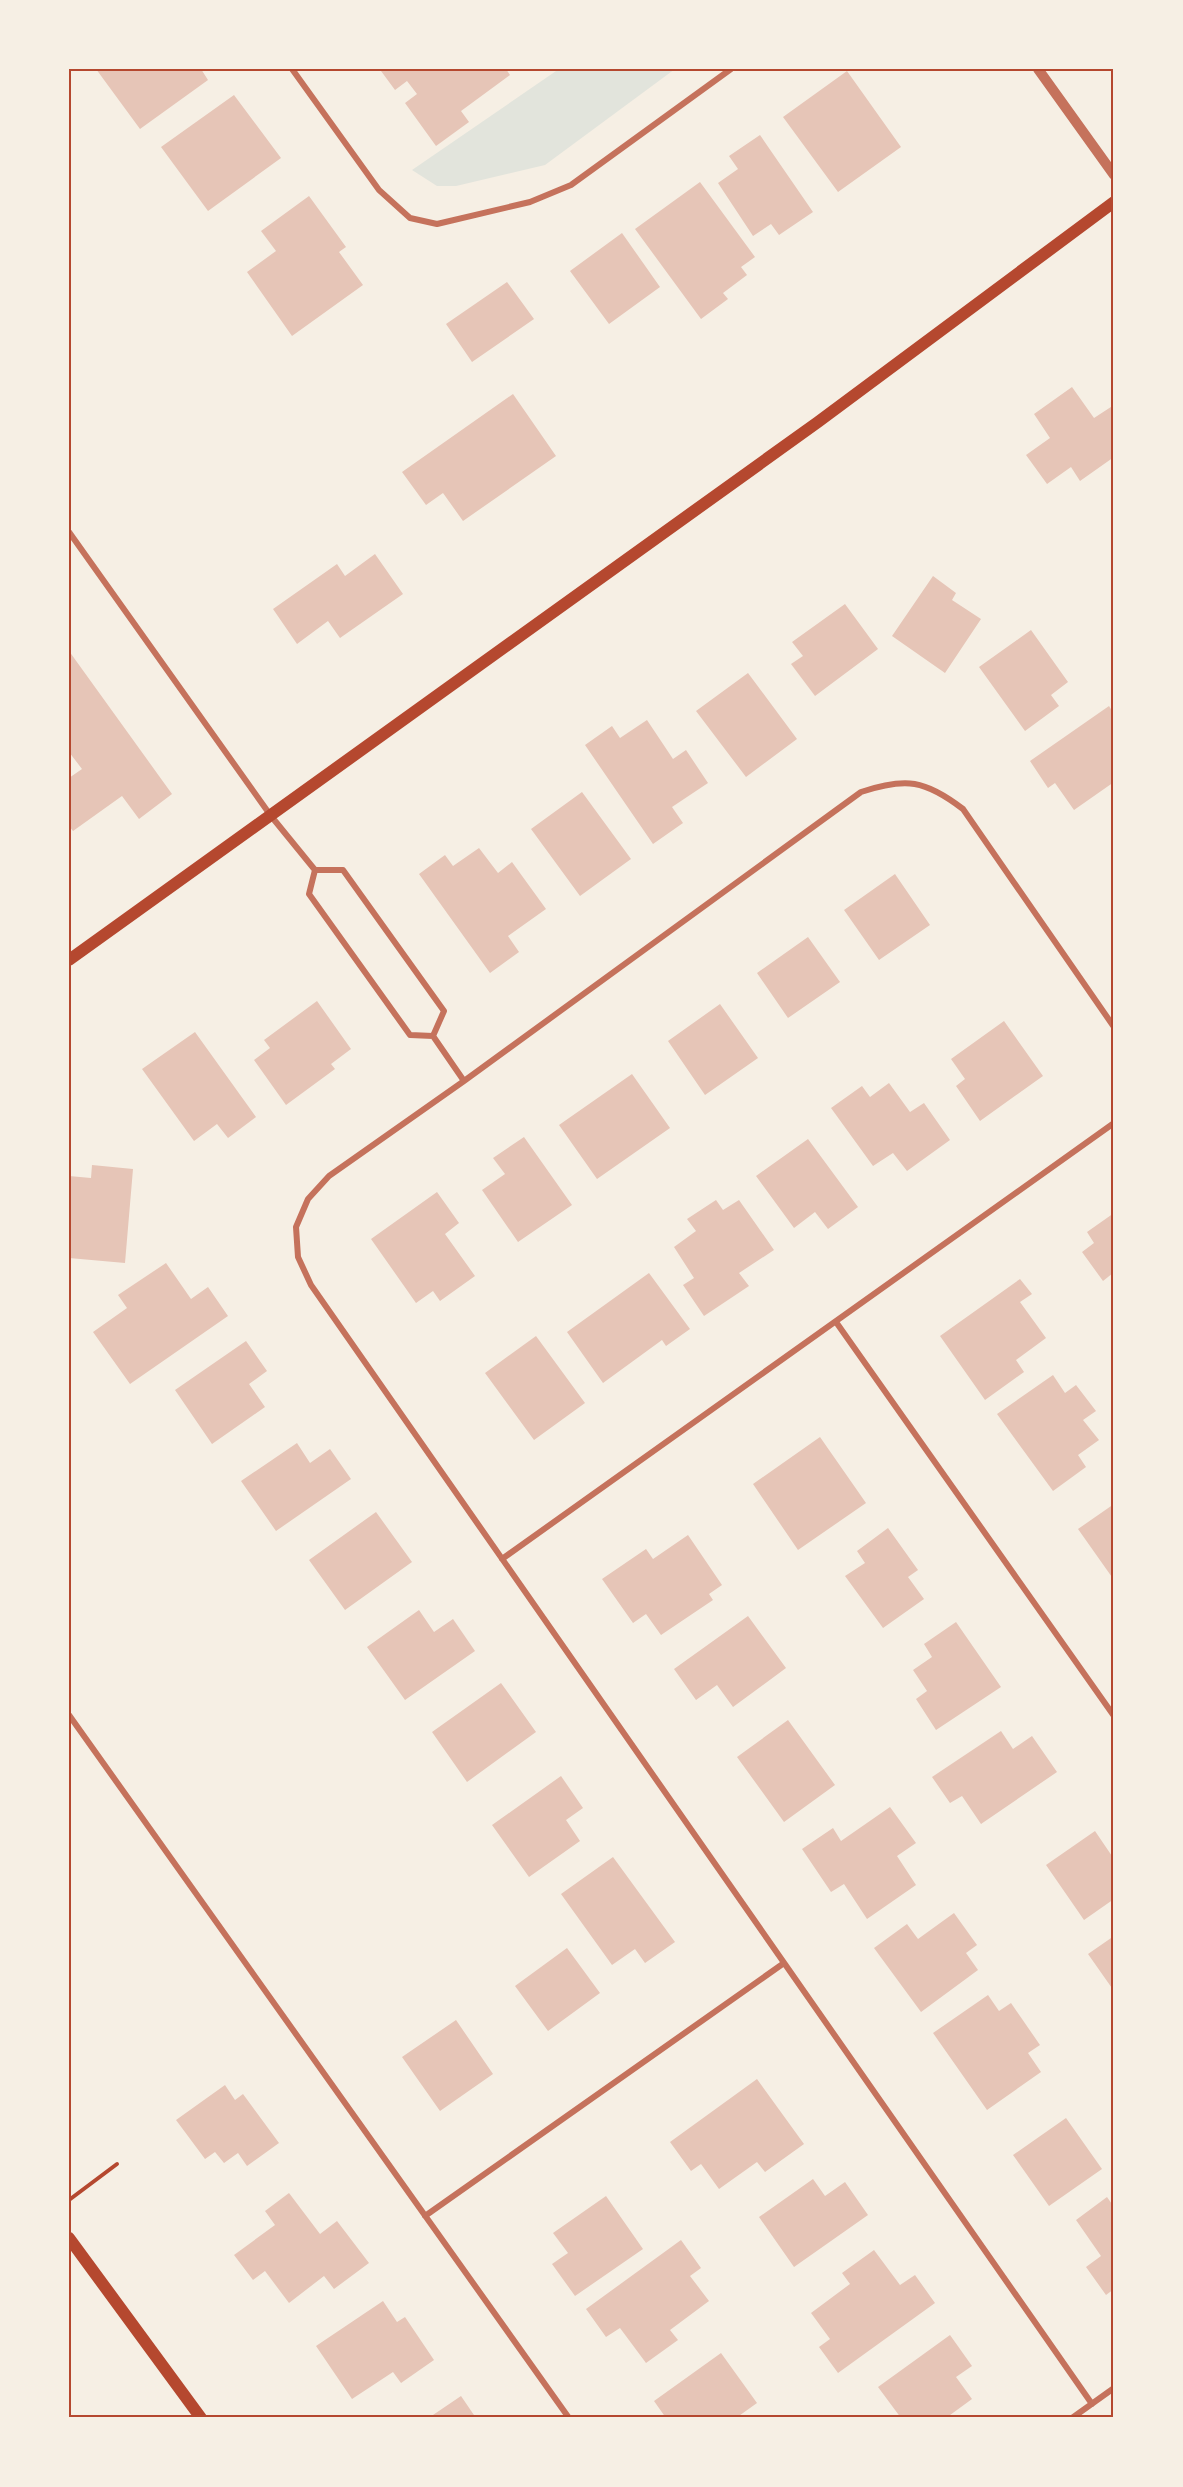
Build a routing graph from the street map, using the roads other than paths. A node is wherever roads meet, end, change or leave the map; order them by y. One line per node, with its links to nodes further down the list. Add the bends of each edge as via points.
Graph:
1 (292, 69): 2 (street, via 379,190 410,218 437,224 530,202 571,185)
2 (731, 69)
3 (1038, 69): 4 (street)
4 (1114, 175)
5 (1114, 202): 7 (main road, via 818,422)
6 (69, 532): 7 (street)
7 (271, 816): 8 (street); 9 (main road)
8 (315, 870): 11 (street, via 309,894 410,1035); 11 (street, via 343,870 444,1011)
9 (69, 960)
10 (1114, 1027): 12 (street, via 963,808 940,792 915,783 887,784 861,792)
11 (433, 1036): 12 (street)
12 (464, 1081): 15 (street, via 329,1176 308,1199 296,1227 298,1257 310,1285)
13 (1114, 1123): 14 (street)
14 (836, 1322): 15 (street); 17 (street)
15 (502, 1559): 18 (street)
16 (69, 1715): 19 (street)
17 (1114, 1716)
18 (784, 1963): 19 (street); 22 (street)
19 (425, 2216): 24 (street)
20 (69, 2238): 23 (main road)
21 (1114, 2388): 22 (street)
22 (1092, 2403): 25 (street)
23 (201, 2418)
24 (569, 2418)
25 (1072, 2418)

